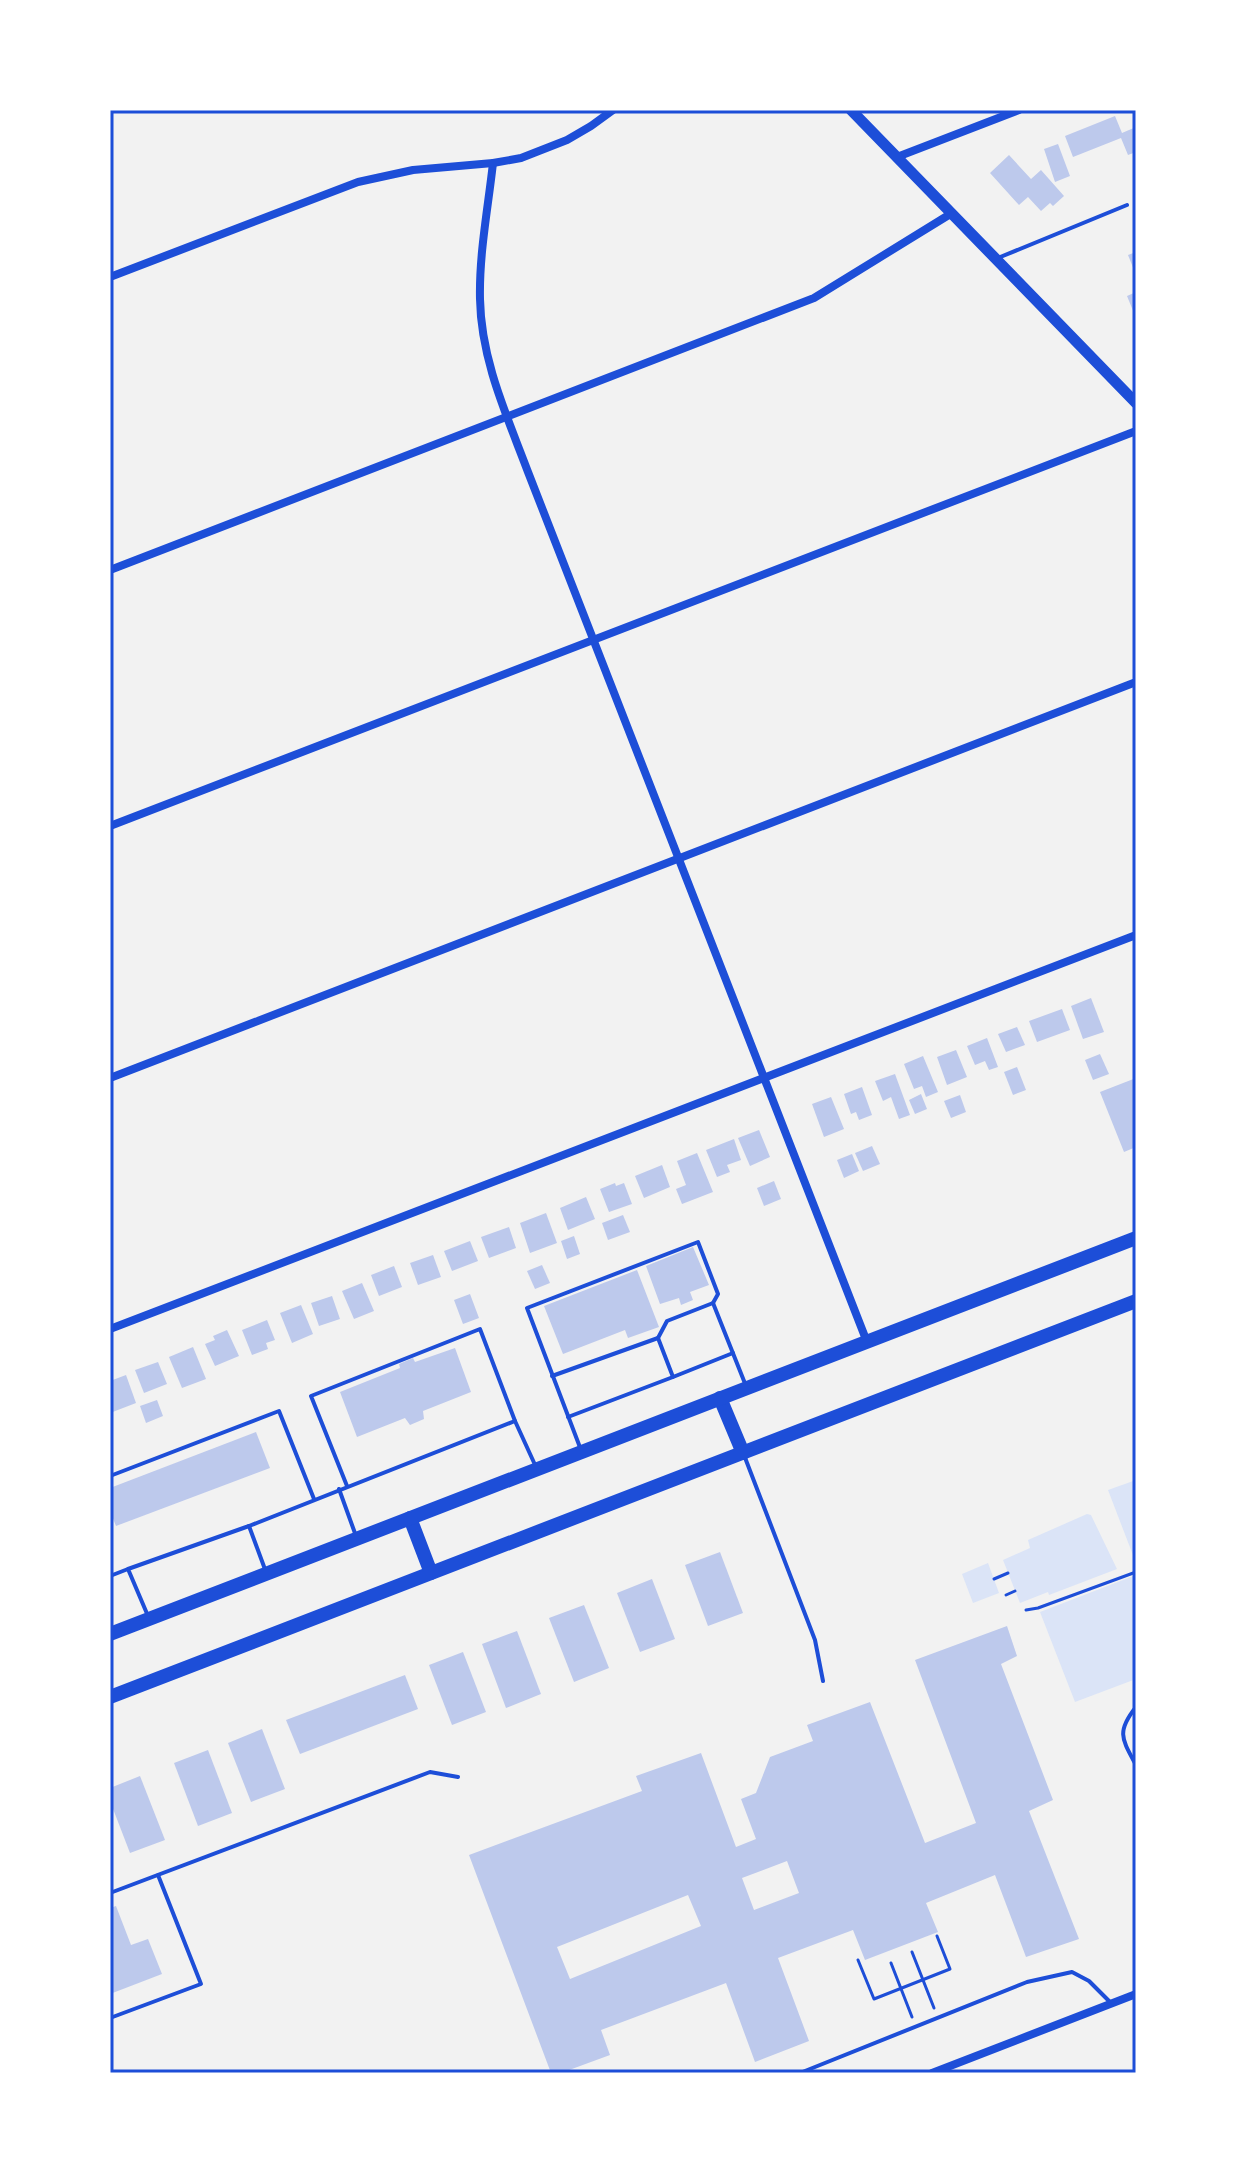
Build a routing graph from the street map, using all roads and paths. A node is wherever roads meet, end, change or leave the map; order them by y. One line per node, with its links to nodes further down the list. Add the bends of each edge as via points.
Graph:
1 (613, 110): 5 (street, via 567,140)
2 (851, 110): 4 (street)
3 (1019, 110): 4 (street)
4 (897, 157): 7 (street)
5 (493, 163): 9 (street, via 413,170 358,182); 11 (street, via 480,300 490,370)
6 (1127, 205): 8 (lane)
7 (952, 213): 8 (street); 11 (street, via 814,298)
8 (996, 258): 10 (street)
9 (110, 277)
10 (1136, 403)
11 (507, 416): 13 (street); 14 (street)
12 (1136, 431): 14 (street)
13 (110, 570)
14 (594, 639): 16 (street); 17 (street)
15 (1136, 682): 17 (street)
16 (110, 826)
17 (679, 858): 19 (street); 20 (street)
18 (1136, 935): 19 (street)
19 (764, 1077): 24 (street); 26 (street)
20 (110, 1078)
21 (1136, 1238): 26 (main road)
22 (1136, 1301): 35 (main road)
23 (713, 1303): 25 (lane, via 667,1321); 27 (lane); 28 (lane, via 718,1294 698,1242 527,1308)
24 (110, 1329)
25 (658, 1338): 28 (lane); 29 (lane)
26 (867, 1342): 30 (main road)
27 (733, 1353): 29 (lane); 30 (lane)
28 (552, 1376): 32 (lane)
29 (673, 1377): 32 (lane)
30 (747, 1388): 31 (main road)
31 (720, 1398): 34 (main road); 35 (main road)
32 (568, 1417): 34 (lane)
33 (515, 1421): 36 (lane); 38 (lane); 38 (lane, via 480,1329 311,1396)
34 (582, 1452): 36 (main road)
35 (743, 1453): 47 (main road); 56 (lane, via 815,1640)
36 (537, 1469): 41 (main road)
37 (110, 1476): 40 (lane, via 279,1411)
38 (347, 1486): 39 (lane)
39 (339, 1489): 40 (lane); 43 (lane)
40 (314, 1499): 42 (lane)
41 (410, 1518): 43 (main road); 47 (main road)
42 (249, 1526): 44 (lane); 46 (lane)
43 (357, 1539): 46 (main road)
44 (128, 1569): 49 (lane); 54 (lane)
45 (1136, 1572): 53 (path)
46 (267, 1573): 54 (main road)
47 (431, 1573): 57 (main road)
48 (1008, 1573): 50 (path)
49 (110, 1576)
50 (994, 1579)
51 (1015, 1591): 52 (path)
52 (1006, 1595)
53 (1026, 1610)
54 (149, 1619): 55 (main road)
55 (110, 1634)
56 (823, 1681)
57 (110, 1697)
58 (1136, 1707): 59 (lane, via 1124,1721 1123,1740)
59 (1136, 1765)
60 (458, 1777): 61 (lane, via 430,1772)
61 (158, 1875): 62 (lane); 73 (lane, via 201,1984)
62 (110, 1893)
63 (937, 1936): 67 (path, via 950,1969)
64 (912, 1952): 67 (path)
65 (858, 1960): 68 (path, via 874,1999)
66 (891, 1963): 68 (path)
67 (923, 1980): 68 (path); 71 (path)
68 (901, 1988): 72 (path)
69 (1136, 1994): 70 (street)
70 (1112, 2003): 74 (lane, via 1072,1972 1027,1982); 75 (street)
71 (934, 2008)
72 (912, 2017)
73 (110, 2018)
74 (800, 2073)
75 (932, 2073)

